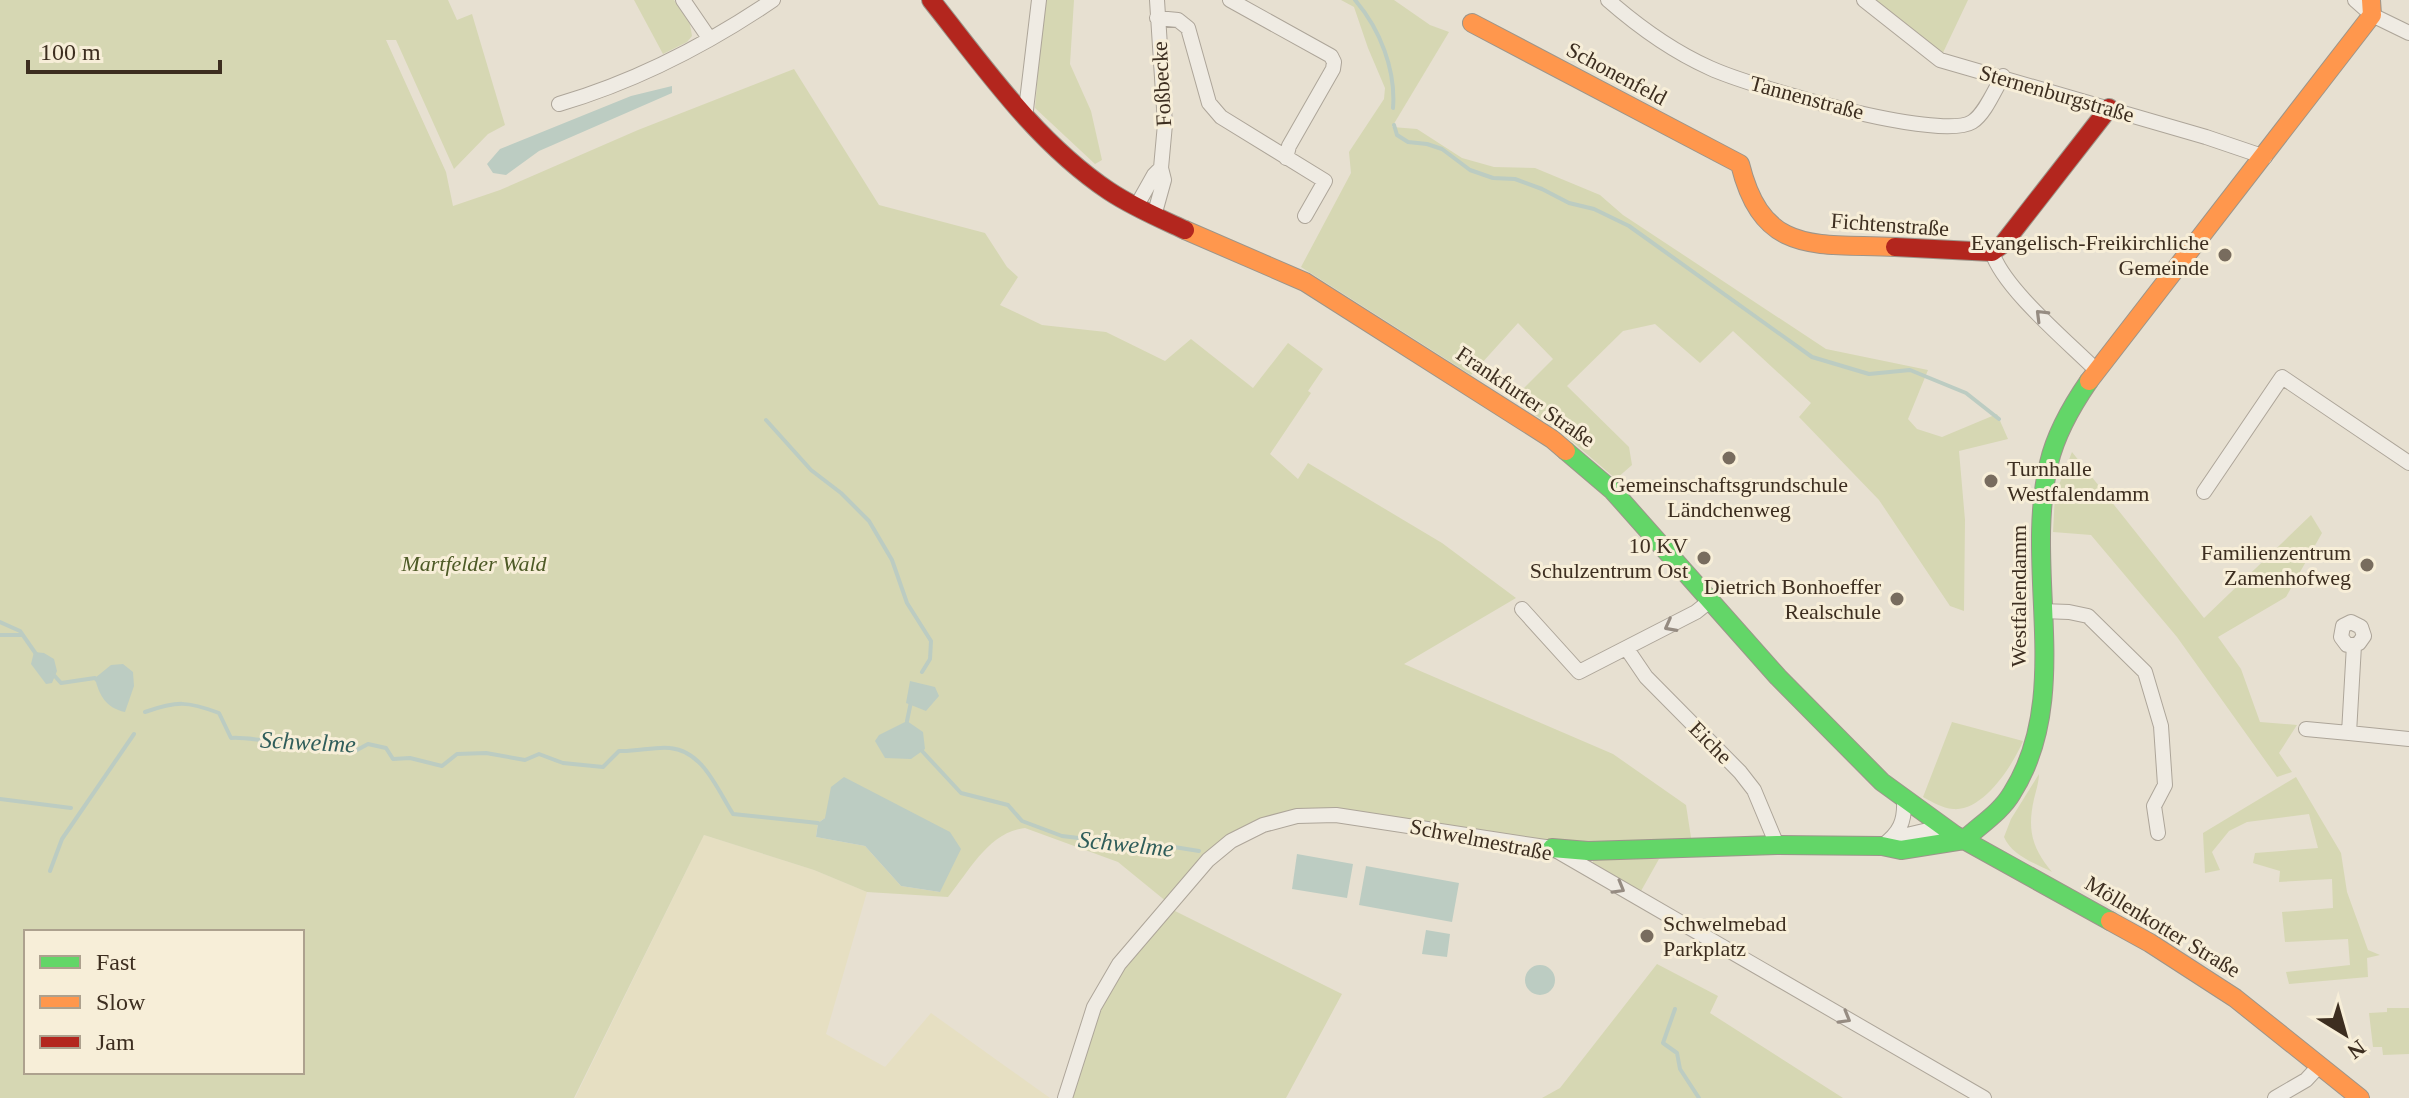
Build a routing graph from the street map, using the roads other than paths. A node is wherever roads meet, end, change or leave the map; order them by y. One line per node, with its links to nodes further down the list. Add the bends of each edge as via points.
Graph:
1 (683, 0): 14 (street)
2 (773, 0): 14 (street)
3 (931, 0): 18 (street, Frankfurter Straße)
4 (1039, 0): 18 (street)
5 (1157, 0): 11 (street, Foßbecke)
6 (1230, 0): 20 (street, via 1334,62)
7 (1608, 0): 15 (street, Tannenstraße, via 1663,44 1712,69 1842,109 1924,124 1970,123)
8 (1864, 0): 15 (street, Sternenburgstraße, via 1940,60)
9 (2355, 0): 10 (street)
10 (2371, 8): 13 (street); 19 (street, Westfalendamm)
11 (1157, 18): 20 (street, via 1178,20 1188,28 1209,103 1221,117); 22 (street, Foßbecke, via 1165,124)
12 (1472, 23): 21 (street, Schonenfeld)
13 (2409, 33)
14 (709, 38): 16 (street, via 634,77)
15 (2003, 76): 17 (street, Sternenburgstraße)
16 (559, 104)
17 (2109, 108): 19 (street, Sternenburgstraße); 26 (street)
18 (1025, 118): 23 (street, Frankfurter Straße, via 1068,160)
19 (2265, 157): 27 (street, Westfalendamm)
20 (1286, 158): 25 (street, via 1325,181)
21 (1740, 164): 26 (street, Fichtenstraße, via 1759,216 1791,240)
22 (1161, 168): 23 (street, Foßbecke); 24 (street, Foßbecke, via 1162,190)
23 (1136, 207): 24 (street, Frankfurter Straße)
24 (1154, 216): 30 (street, Frankfurter Straße, via 1305,282 1535,427 1613,491)
25 (1305, 216)
26 (1992, 252): 27 (street, one-way to 26, via 2019,292 1995,264)
27 (2096, 370): 32 (street, Westfalendamm, via 2061,427 2048,466 2040,544)
28 (2409, 463): 29 (street, via 2282,377)
29 (2204, 492)
30 (1711, 600): 34 (street, one-way to 34); 38 (street, Frankfurter Straße, via 1824,726)
31 (1522, 609): 34 (street, via 1579,672)
32 (2042, 611): 40 (street, via 2088,616 2145,672 2161,726 2165,785 2154,806); 41 (street, Westfalendamm, via 2039,724 2029,763 2006,801)
33 (2354, 645): 36 (street)
34 (1627, 649): 43 (street, Eiche, via 1646,677 1754,790)
35 (2306, 729): 36 (street)
36 (2349, 733): 37 (street)
37 (2409, 739)
38 (1904, 800): 39 (street, Frankfurter Straße); 42 (street, via 1901,829)
39 (1931, 831): 41 (street, Frankfurter Straße); 41 (street); 42 (street, via 1901,850)
40 (2158, 833)
41 (1964, 840): 45 (street, Möllenkotter Straße, via 2182,962)
42 (1888, 842): 43 (street)
43 (1777, 845): 44 (street)
44 (1552, 848): 46 (street, Schwelmestraße, via 1336,815 1297,816 1231,841 1208,860 1119,964 1094,1007); 47 (street, Schwelmestraße, one-way to 47)
45 (2319, 1066): 48 (street); 49 (street, Möllenkotter Straße)
46 (1065, 1098)
47 (1984, 1098)
48 (2275, 1098)
49 (2360, 1098)

